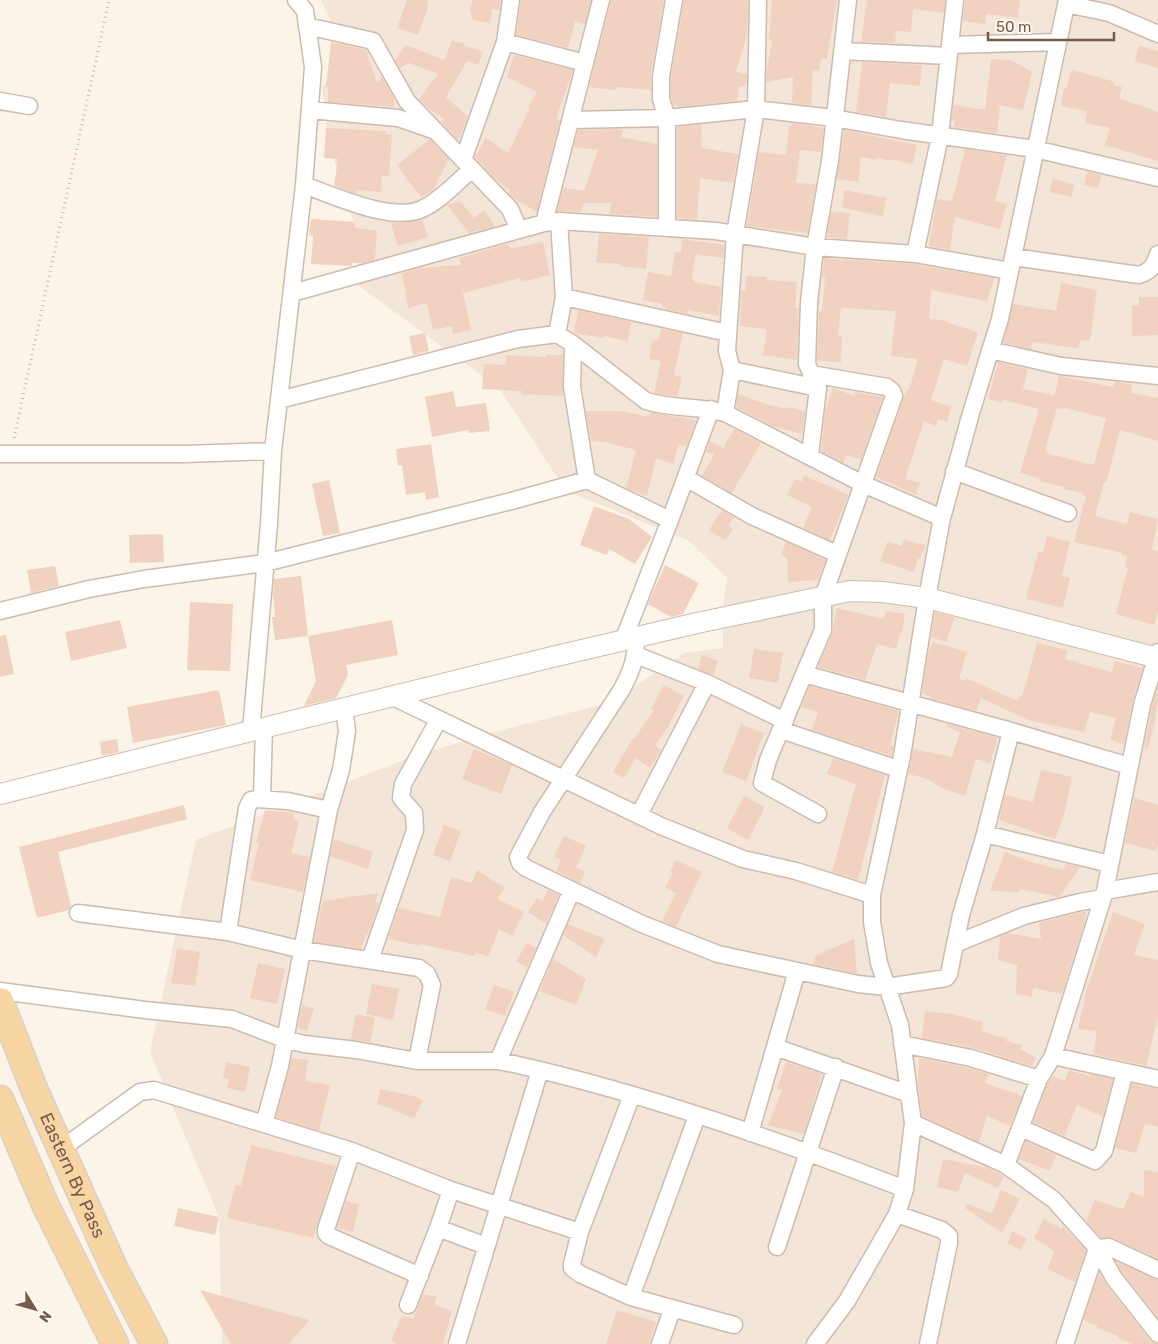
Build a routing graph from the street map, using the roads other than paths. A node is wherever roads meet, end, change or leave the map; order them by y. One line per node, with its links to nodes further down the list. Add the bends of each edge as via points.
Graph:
1 (296, 0): 10 (street, via 305,11)
2 (511, 0): 12 (street)
3 (601, 0): 16 (street)
4 (674, 0): 21 (street, via 661,76 661,99)
5 (758, 0): 19 (street)
6 (848, 0): 15 (street)
7 (955, 0): 14 (street)
8 (1066, 2): 9 (street); 13 (street)
9 (1091, 4): 11 (street)
10 (307, 26): 20 (street, via 313,67); 24 (street, via 373,41 407,101)
11 (1158, 34)
12 (506, 42): 16 (street); 27 (street)
13 (1058, 42): 14 (street); 26 (street)
14 (950, 50): 15 (street); 25 (street)
15 (842, 51): 22 (street)
16 (585, 63): 23 (street)
17 (0, 101): 18 (street)
18 (29, 106)
19 (756, 109): 21 (street); 22 (street); 33 (street)
20 (310, 110): 24 (street, via 398,118); 29 (street)
21 (667, 118): 23 (street); 31 (street)
22 (834, 118): 25 (street); 34 (street)
23 (571, 120): 30 (street)
24 (434, 130): 27 (street)
25 (940, 136): 26 (street); 35 (street)
26 (1035, 149): 28 (street); 37 (street)
27 (468, 164): 29 (street, via 440,197 422,209 401,214 382,212); 32 (street, via 510,209)
28 (1158, 178)
29 (304, 185): 38 (street)
30 (552, 222): 31 (street); 32 (street); 39 (street)
31 (667, 228): 33 (street)
32 (520, 230): 38 (street)
33 (735, 234): 34 (street); 40 (street)
34 (816, 247): 35 (street); 46 (street, via 809,303 807,364)
35 (915, 254): 37 (street)
36 (1158, 258): 37 (street, via 1153,268 1139,275)
37 (1012, 264): 43 (street)
38 (292, 292): 47 (street)
39 (564, 297): 40 (street); 41 (street)
40 (728, 333): 44 (street, via 727,351)
41 (557, 334): 42 (street); 47 (street, via 518,339)
42 (573, 344): 48 (street, via 646,401); 54 (street, via 572,387)
43 (990, 350): 45 (street, via 1061,366); 52 (street)
44 (732, 370): 46 (street); 48 (street)
45 (1158, 376)
46 (814, 381): 51 (street); 55 (street, via 887,387 892,391 894,396)
47 (280, 400): 49 (street)
48 (718, 411): 51 (street); 53 (street)
49 (273, 451): 50 (street); 60 (street)
50 (5, 454)
51 (810, 456): 55 (street)
52 (954, 471): 56 (street); 57 (street)
53 (686, 478): 58 (street); 59 (street, via 752,516)
54 (587, 480): 58 (street); 60 (street)
55 (863, 484): 57 (street); 59 (street)
56 (1068, 513)
57 (942, 518): 62 (street)
58 (670, 520): 64 (street)
59 (838, 554): 61 (street)
60 (265, 563): 63 (street, via 126,582); 73 (street)
61 (823, 597): 62 (street, via 850,591); 64 (street); 66 (street, via 823,630)
62 (927, 598): 65 (street); 69 (street)
63 (0, 611)
64 (632, 645): 67 (street); 68 (street); 77 (street, via 632,670)
65 (1157, 656): 75 (street)
66 (804, 674): 69 (street); 72 (street)
67 (708, 683): 72 (street); 82 (street)
68 (393, 697): 70 (street); 71 (street)
69 (911, 704): 74 (street); 76 (street)
70 (344, 708): 73 (street); 80 (street, via 347,731 341,770)
71 (439, 719): 77 (street); 93 (street, via 403,784 401,798 414,813 415,830)
72 (783, 726): 76 (street); 81 (street, via 762,783)
73 (258, 729): 78 (street); 79 (street)
74 (1011, 731): 75 (street); 83 (street)
75 (1129, 766): 84 (street)
76 (898, 769): 87 (street)
77 (564, 778): 82 (street); 86 (street, via 518,857 526,868)
78 (1, 792)
79 (262, 799): 80 (street); 90 (street, via 251,800 247,808)
80 (329, 810): 92 (street)
81 (818, 814)
82 (639, 815): 87 (street, via 743,859)
83 (985, 834): 84 (street); 91 (street)
84 (1110, 864): 88 (street)
85 (1158, 882): 88 (street)
86 (572, 890): 94 (street, via 642,924 718,954); 103 (street)
87 (872, 895): 95 (street, via 872,922)
88 (1104, 895): 91 (street, via 1024,916); 101 (street)
89 (78, 913): 90 (street)
90 (228, 932): 92 (street)
91 (955, 944): 95 (street, via 946,978)
92 (303, 950): 93 (street); 98 (street)
93 (370, 960): 102 (street, via 419,968 427,974 432,985)
94 (797, 971): 95 (street); 100 (street)
95 (887, 987): 99 (street, via 900,1025)
96 (0, 991): 98 (street, via 232,1019)
97 (0, 1001): 117 (main road, Eastern By Pass)
98 (284, 1039): 102 (street); 114 (street)
99 (902, 1044): 107 (street, via 971,1058); 109 (street)
100 (776, 1047): 104 (street); 116 (street)
101 (1053, 1056): 106 (street); 107 (street)
102 (417, 1061): 103 (street)
103 (498, 1061): 105 (street)
104 (836, 1067): 109 (street); 119 (street)
105 (540, 1070): 110 (street); 123 (street)
106 (1125, 1072): 108 (street); 115 (street, via 1104,1150 1095,1162)
107 (1039, 1079): 115 (street)
108 (1158, 1079)
109 (909, 1094): 113 (street)
110 (632, 1095): 112 (street); 126 (street)
111 (0, 1099): 137 (main road, Eastern By Pass, via 45,1204)
112 (697, 1116): 116 (street); 132 (street)
113 (913, 1123): 120 (street); 121 (street)
114 (264, 1124): 117 (street, via 154,1090 140,1092); 118 (street)
115 (1020, 1128): 120 (street)
116 (750, 1133): 119 (street)
117 (61, 1149): 138 (main road, Eastern By Pass, via 114,1268)
118 (352, 1152): 122 (street); 131 (street, via 326,1233)
119 (807, 1153): 121 (street); 128 (street)
120 (1006, 1165): 129 (street, via 1054,1200)
121 (905, 1189): 124 (street)
122 (451, 1190): 123 (street); 125 (street)
123 (498, 1205): 126 (street); 127 (street)
124 (897, 1214): 141 (street, via 847,1301); 142 (street, via 942,1230 949,1236)
125 (438, 1228): 127 (street); 131 (street)
126 (580, 1232): 132 (street, via 572,1268)
127 (486, 1246): 139 (street)
128 (777, 1247)
129 (1097, 1248): 130 (street, via 1109,1247); 136 (street, via 1114,1278); 143 (street)
130 (1158, 1270)
131 (420, 1276): 133 (street)
132 (630, 1298): 134 (street)
133 (408, 1305)
134 (672, 1310): 135 (street); 140 (street)
135 (734, 1325)
136 (1158, 1334)
137 (115, 1344)
138 (154, 1344)
139 (457, 1344)
140 (660, 1344)
141 (815, 1344)
142 (928, 1344)
143 (1065, 1344)

